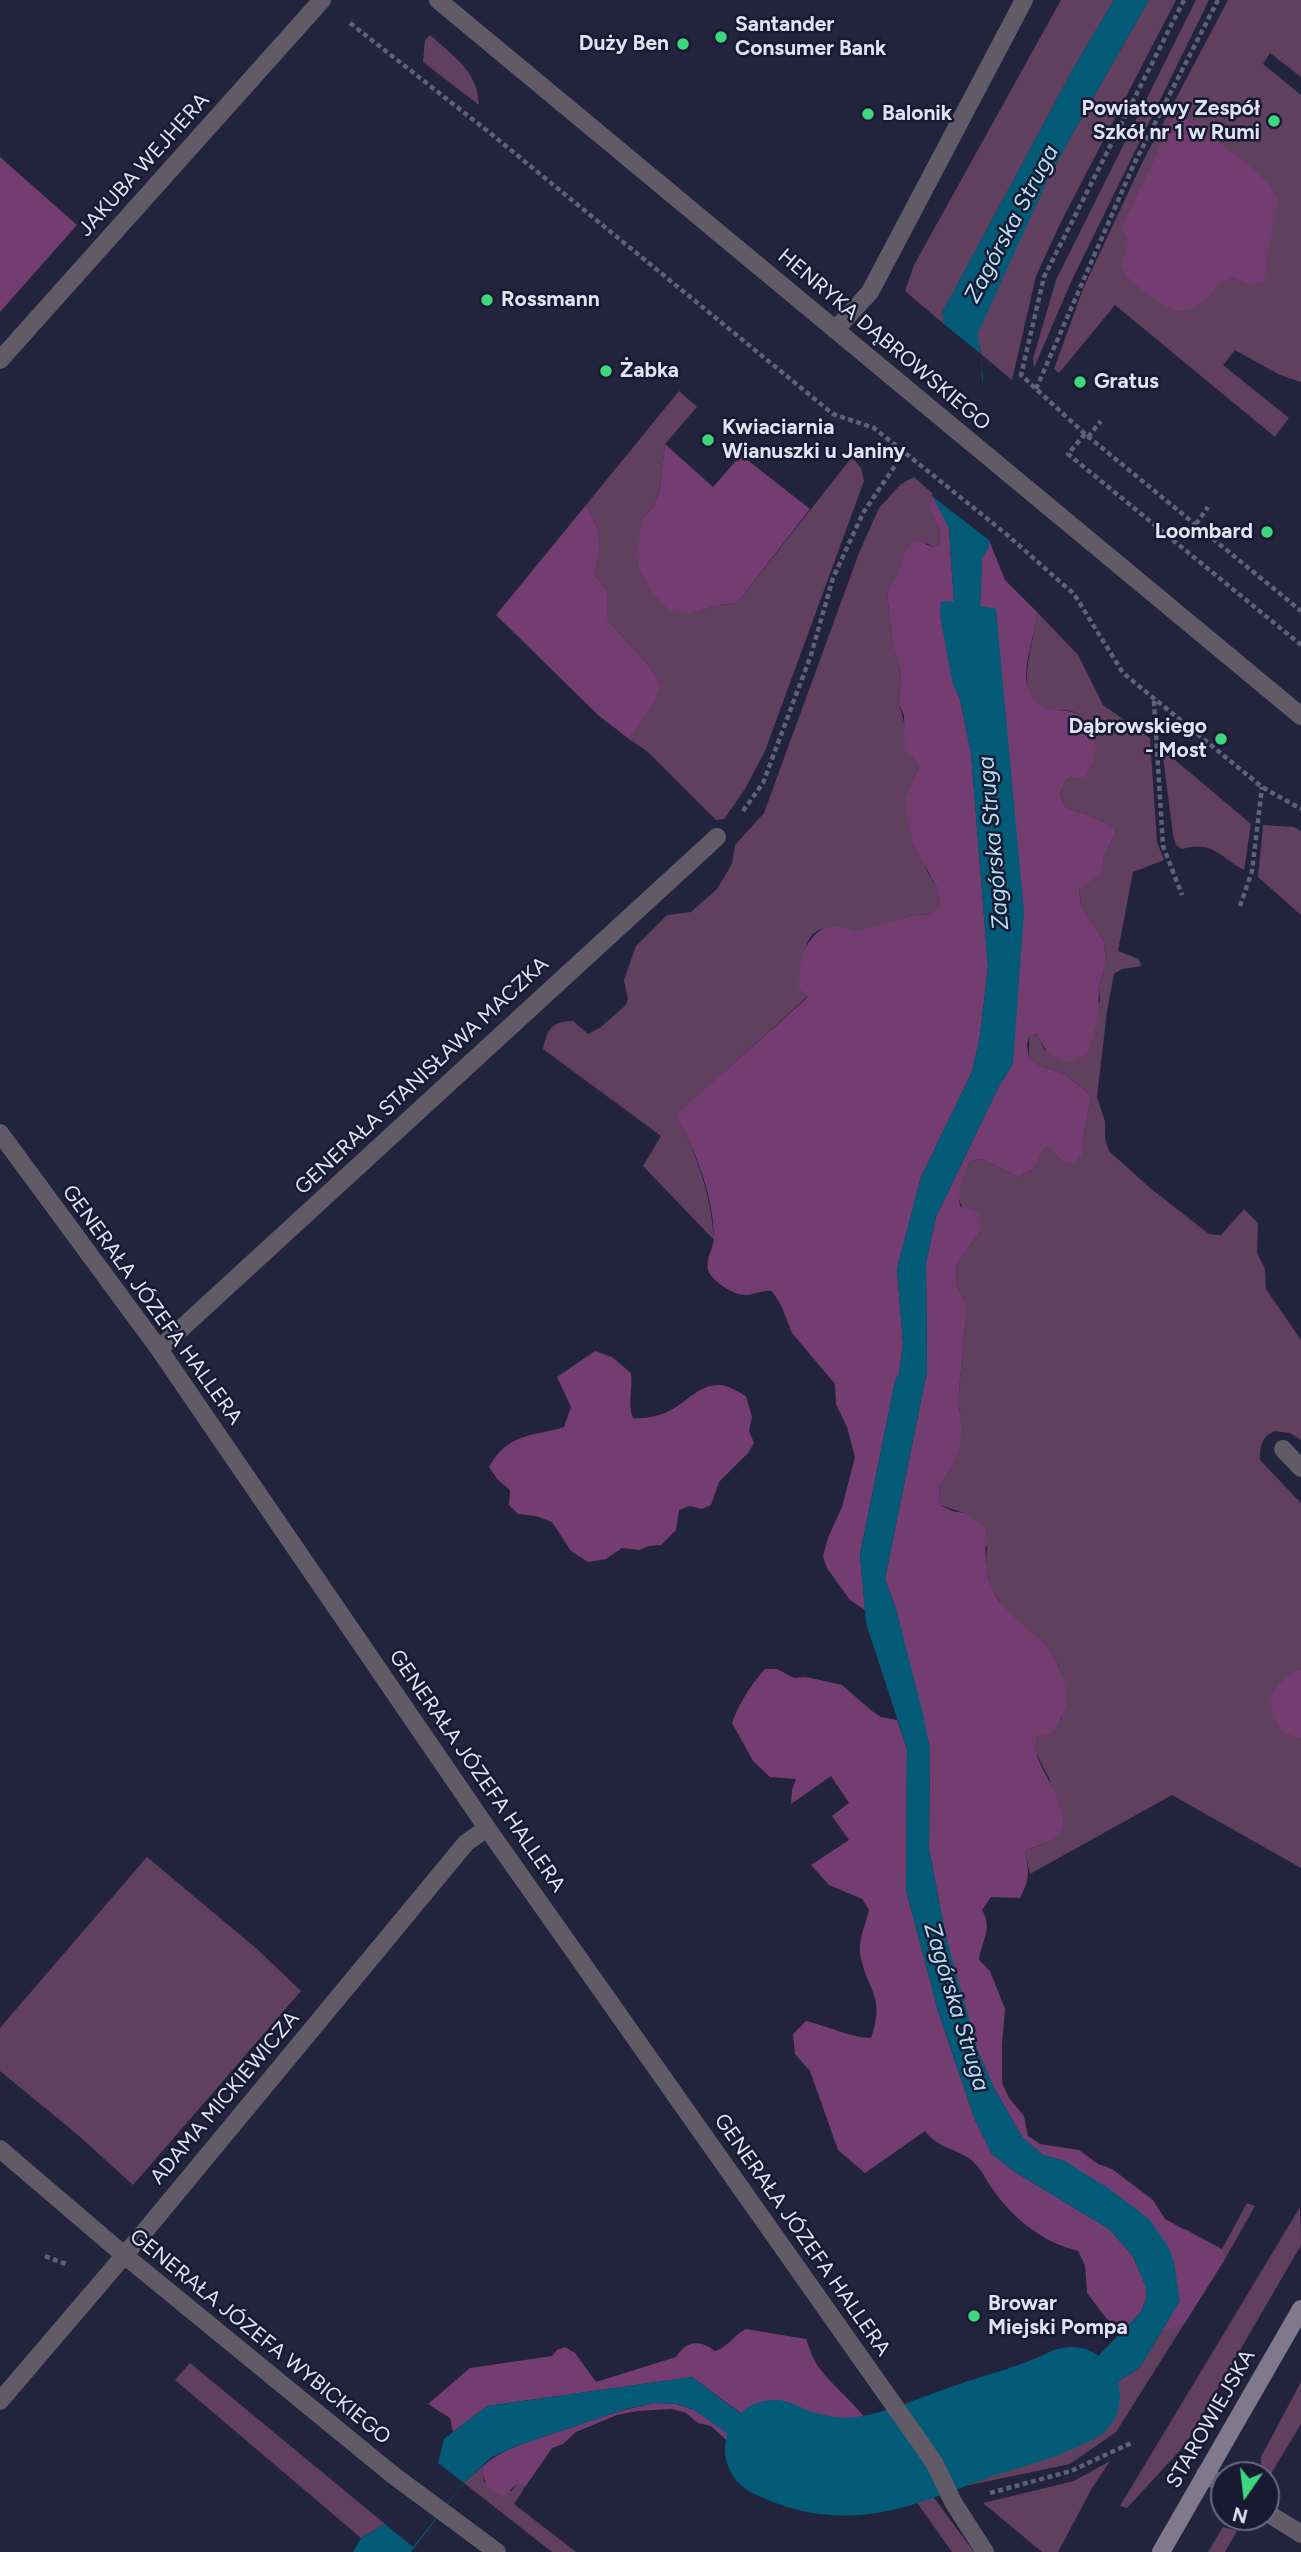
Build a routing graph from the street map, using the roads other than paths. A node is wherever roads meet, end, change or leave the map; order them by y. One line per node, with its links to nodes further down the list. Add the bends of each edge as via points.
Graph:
1 (322, 0): 5 (street, JAKUBA WEJHERA)
2 (438, 0): 4 (street, HENRYKA DĄBROWSKIEGO)
3 (1024, 0): 4 (street, via 870,292)
4 (835, 330): 6 (street, HENRYKA DĄBROWSKIEGO)
5 (0, 360)
6 (1301, 716)
7 (717, 836): 9 (street, GENERAŁA STANISŁAWA MACZKA)
8 (0, 1133): 9 (street, GENERAŁA JÓZEFA HALLERA)
9 (159, 1349): 12 (street, GENERAŁA JÓZEFA HALLERA)
10 (1283, 1449): 11 (street)
11 (1301, 1468)
12 (487, 1828): 14 (street, ADAMA MICKIEWICZA, via 466,1843); 22 (street, GENERAŁA JÓZEFA HALLERA, via 935,2464)
13 (0, 2149): 14 (street, GENERAŁA JÓZEFA WYBICKIEGO)
14 (124, 2255): 16 (street, ADAMA MICKIEWICZA); 21 (street, GENERAŁA JÓZEFA WYBICKIEGO, via 393,2475)
15 (1301, 2309): 17 (main road, STAROWIEJSKA)
16 (0, 2401)
17 (1205, 2474): 18 (street); 23 (main road, STAROWIEJSKA)
18 (1210, 2477)
19 (1280, 2521): 20 (street)
20 (1301, 2535)
21 (497, 2552)
22 (985, 2552)
23 (1161, 2552)

